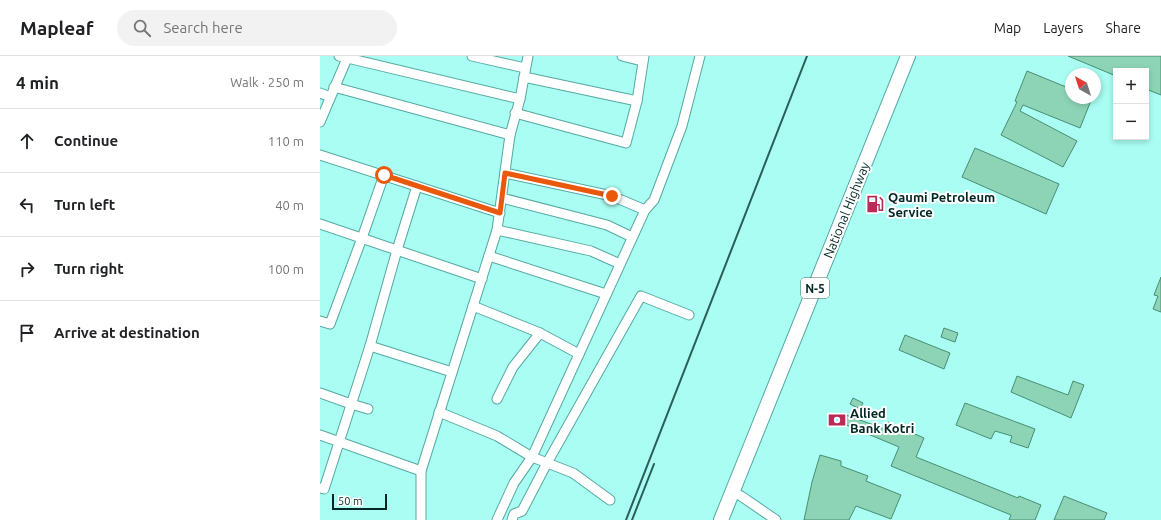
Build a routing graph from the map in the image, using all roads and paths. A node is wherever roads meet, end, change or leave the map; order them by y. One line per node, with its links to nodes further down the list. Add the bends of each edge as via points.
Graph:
1 (472, 56): 9 (street)
2 (528, 56): 9 (street)
3 (622, 56): 8 (street)
4 (700, 56): 23 (street, via 682,126 654,200)
5 (908, 56): 52 (highway, National Highway / N-5)
6 (917, 56): 52 (highway, National Highway / N-5)
7 (344, 57): 10 (street); 13 (street)
8 (643, 58): 14 (street)
9 (524, 73): 13 (street); 14 (street)
10 (334, 87): 12 (street); 17 (street)
11 (320, 93): 12 (street)
12 (330, 97): 16 (street)
13 (520, 99): 15 (street)
14 (637, 101): 15 (street, via 626,143)
15 (515, 113): 17 (street)
16 (320, 122)
17 (510, 135): 19 (street)
18 (320, 155): 20 (street)
19 (505, 173): 22 (street); 23 (street, via 612,196)
20 (384, 175): 21 (street); 28 (street)
21 (417, 186): 24 (street); 29 (street)
22 (502, 198): 24 (street); 27 (street, via 607,225)
23 (645, 210): 27 (street)
24 (500, 213): 26 (street)
25 (320, 224): 28 (street)
26 (497, 230): 30 (street); 31 (street, via 591,251)
27 (632, 237): 31 (street)
28 (362, 238): 29 (street); 36 (street, via 330,324)
29 (398, 250): 32 (street); 38 (street)
30 (489, 256): 32 (street); 33 (street)
31 (620, 264): 33 (street)
32 (482, 279): 34 (street)
33 (606, 294): 39 (street)
34 (473, 306): 37 (street); 40 (street)
35 (689, 314): 49 (street, via 641,296)
36 (320, 321)
37 (540, 333): 39 (street); 42 (street, via 513,367)
38 (370, 346): 40 (street); 43 (street)
39 (579, 354): 48 (street)
40 (452, 372): 45 (street)
41 (320, 393): 43 (street)
42 (497, 399)
43 (351, 404): 44 (street); 47 (street)
44 (368, 409)
45 (440, 412): 48 (street, via 497,436); 50 (street)
46 (320, 435): 47 (street)
47 (339, 442): 50 (street); 51 (street, via 324,489)
48 (532, 457): 49 (street); 56 (street, via 514,483)
49 (547, 463): 53 (street, via 573,473); 57 (street, via 522,511 514,514)
50 (421, 471): 54 (street)
51 (320, 488)
52 (737, 494): 58 (highway, National Highway / N-5); 59 (highway, National Highway / N-5); 60 (street)
53 (610, 500)
54 (421, 518): 55 (street)
55 (430, 520)
56 (497, 520)
57 (512, 520)
58 (721, 520)
59 (731, 520)
60 (776, 520)

